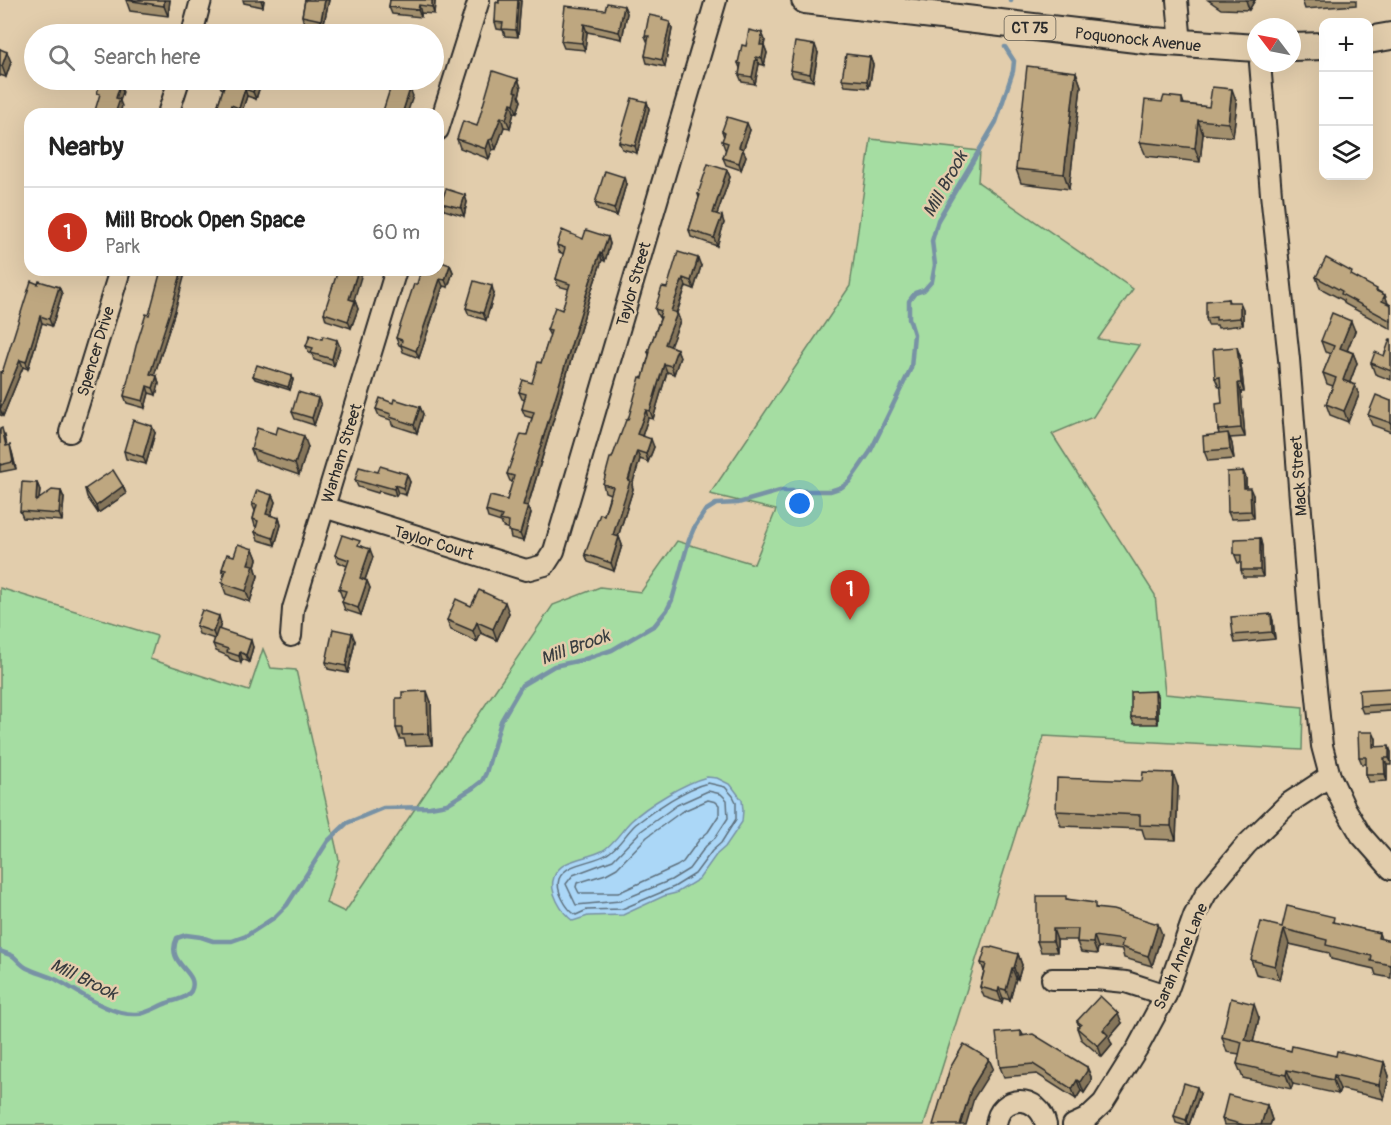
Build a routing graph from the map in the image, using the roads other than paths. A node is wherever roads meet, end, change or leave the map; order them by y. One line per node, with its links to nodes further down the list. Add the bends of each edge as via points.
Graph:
1 (201, 0): 6 (street)
2 (479, 0): 16 (street)
3 (716, 0): 21 (street, Taylor Street, via 554,551)
4 (805, 0): 9 (main road, Poquonock Avenue / CT 75)
5 (1177, 0): 9 (street)
6 (195, 24)
7 (1391, 36): 8 (main road)
8 (1373, 39)
9 (1181, 44): 12 (main road, Poquonock Avenue / CT 75)
10 (1319, 46): 11 (main road)
11 (1301, 47)
12 (1247, 48)
13 (1261, 72): 23 (street, Mack Street, via 1318,715)
14 (176, 90): 15 (street)
15 (170, 108)
16 (444, 111)
17 (118, 276): 19 (street, Spencer Drive)
18 (394, 276): 20 (street, Warham Street)
19 (70, 432)
20 (324, 507): 21 (street, Taylor Court, via 526,570); 22 (street, Warham Street, via 293,609)
21 (545, 565)
22 (291, 636)
23 (1330, 776): 24 (street, Mack Street, via 1361,835); 26 (street, Sarah Anne Lane, via 1288,803 1207,892 1194,916)
24 (1391, 869)
25 (1052, 979): 26 (street, via 1126,982)
26 (1166, 995): 29 (street, Sarah Anne Lane, via 1103,1102 1086,1119)
27 (996, 1125): 28 (street, via 1001,1110 1012,1102 1024,1101 1035,1105)
28 (1046, 1125)
29 (1073, 1125)

